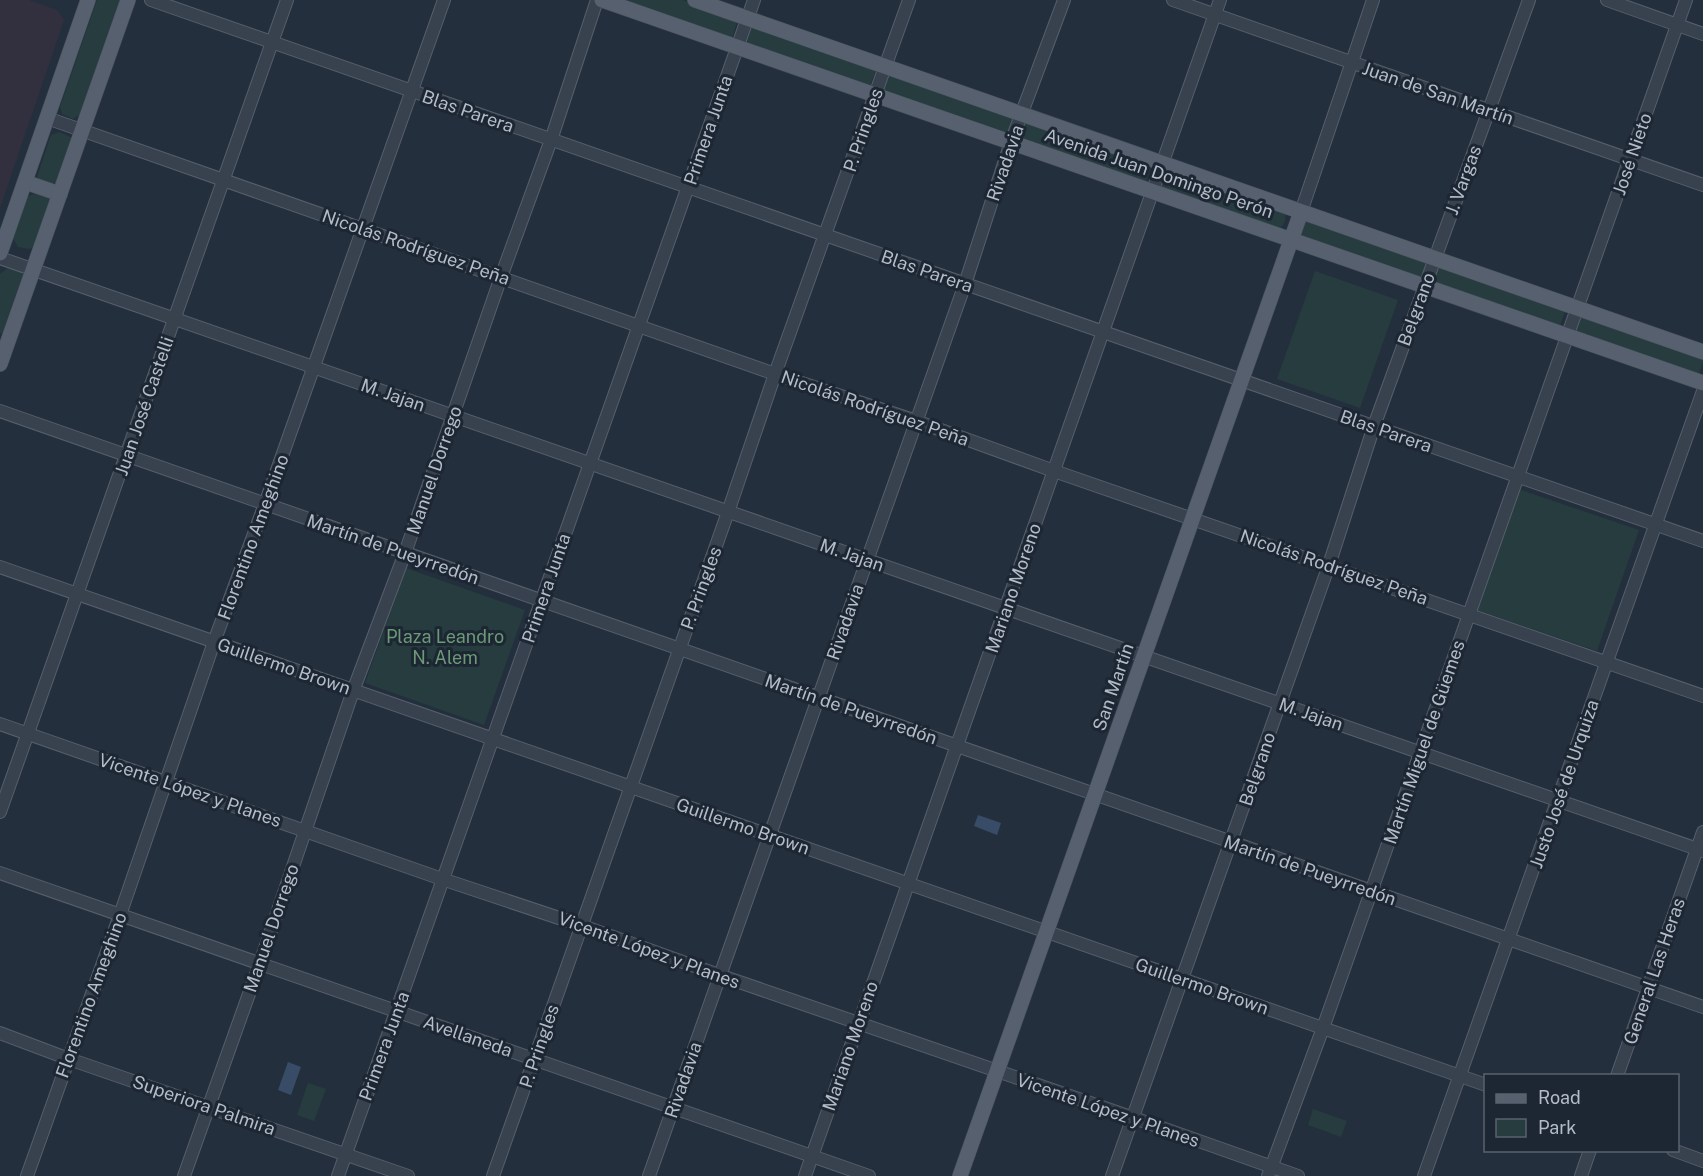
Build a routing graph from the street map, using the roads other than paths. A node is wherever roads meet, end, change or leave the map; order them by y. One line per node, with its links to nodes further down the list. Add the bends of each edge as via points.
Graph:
1 (88, 0): 30 (main road)
2 (128, 0): 31 (main road)
3 (151, 0): 22 (street, Blas Parera)
4 (287, 0): 22 (street, Juan José Castelli)
5 (444, 0): 26 (street, Florentino Ameghino)
6 (597, 0): 32 (street, Manuel Dorrego)
7 (602, 0): 23 (main road, Avenida Juan Domingo Perón)
8 (695, 0): 19 (main road, Avenida Juan Domingo Perón)
9 (754, 0): 19 (street, Primera Junta)
10 (909, 0): 25 (street, P. Pringles)
11 (1064, 0): 29 (street, Rivadavia)
12 (1173, 0): 18 (street, Juan de San Martín)
13 (1220, 0): 18 (street, Mariano Moreno)
14 (1373, 0): 24 (street)
15 (1529, 0): 28 (street, J. Vargas)
16 (1607, 0): 20 (street)
17 (1686, 0): 20 (street, José Nieto)
18 (1215, 15): 24 (street, Juan de San Martín); 35 (street, Mariano Moreno)
19 (748, 18): 23 (street, Primera Junta); 25 (main road, Avenida Juan Domingo Perón)
20 (1677, 25): 21 (street); 34 (street, José Nieto)
21 (1703, 34)
22 (272, 42): 26 (street, Blas Parera); 36 (street, Juan José Castelli)
23 (738, 46): 27 (main road, Avenida Juan Domingo Perón); 39 (street, Primera Junta)
24 (1351, 62): 28 (street, Juan de San Martín); 42 (street)
25 (885, 66): 27 (street, P. Pringles); 29 (main road, Avenida Juan Domingo Perón)
26 (411, 91): 32 (street, Blas Parera); 43 (street, Florentino Ameghino)
27 (875, 94): 33 (main road, Avenida Juan Domingo Perón); 44 (street, P. Pringles)
28 (1488, 110): 34 (street, Juan de San Martín); 48 (street, J. Vargas)
29 (1022, 114): 33 (street, Rivadavia); 35 (main road, Avenida Juan Domingo Perón)
30 (47, 118): 31 (street, Nicolás Rodríguez Peña); 37 (main road)
31 (82, 130): 36 (street, Nicolás Rodríguez Peña); 41 (main road)
32 (551, 140): 39 (street, Blas Parera); 50 (street, Manuel Dorrego)
33 (1011, 142): 40 (main road, Avenida Juan Domingo Perón); 51 (street, Rivadavia)
34 (1630, 160): 38 (street, Juan de San Martín); 53 (street, José Nieto)
35 (1163, 163): 40 (street, Mariano Moreno); 42 (main road, Avenida Juan Domingo Perón)
36 (224, 180): 43 (street, Nicolás Rodríguez Peña); 54 (street, Juan José Castelli)
37 (25, 182): 41 (main road); 46 (main road)
38 (1703, 185)
39 (688, 187): 44 (street, Blas Parera); 55 (street, Primera Junta)
40 (1153, 191): 45 (main road, Avenida Juan Domingo Perón); 56 (street, Mariano Moreno)
41 (60, 194): 49 (main road)
42 (1301, 212): 45 (main road, San Martín); 48 (main road, Avenida Juan Domingo Perón)
43 (363, 228): 50 (street, Nicolás Rodríguez Peña); 61 (street, Florentino Ameghino)
44 (825, 235): 51 (street, Blas Parera); 62 (street, P. Pringles)
45 (1292, 240): 52 (main road, Avenida Juan Domingo Perón); 63 (main road, San Martín)
46 (0, 253)
47 (0, 258): 49 (street, M. Jajan)
48 (1435, 259): 52 (street, Belgrano); 53 (main road, Avenida Juan Domingo Perón)
49 (33, 270): 54 (street, M. Jajan); 58 (main road)
50 (501, 277): 55 (street, Nicolás Rodríguez Peña); 67 (street, Manuel Dorrego)
51 (965, 284): 56 (street, Blas Parera); 68 (street, Rivadavia)
52 (1424, 287): 57 (main road, Avenida Juan Domingo Perón); 69 (street, Belgrano)
53 (1577, 308): 57 (street, Martín Miguel de Güemes); 59 (main road, Avenida Juan Domingo Perón)
54 (174, 319): 61 (street, M. Jajan); 70 (street, Juan José Castelli)
55 (638, 325): 62 (street, Nicolás Rodríguez Peña); 71 (street, Primera Junta)
56 (1103, 332): 63 (street, Blas Parera); 72 (street, Mariano Moreno)
57 (1567, 336): 64 (main road, Avenida Juan Domingo Perón); 73 (street, Martín Miguel de Güemes)
58 (4, 337): 60 (main road)
59 (1703, 352)
60 (0, 364)
61 (314, 368): 67 (street, M. Jajan); 74 (street, Florentino Ameghino)
62 (775, 374): 68 (street, Nicolás Rodríguez Peña); 75 (street, P. Pringles)
63 (1242, 380): 69 (street, Blas Parera); 76 (main road, San Martín)
64 (1703, 383)
65 (1703, 391): 77 (street, Justo José de Urquiza)
66 (0, 411): 70 (street, Martín de Pueyrredón)
67 (453, 416): 71 (street, M. Jajan); 79 (street, Manuel Dorrego)
68 (916, 421): 72 (street, Nicolás Rodríguez Peña); 80 (street, Rivadavia)
69 (1374, 426): 73 (street, Blas Parera); 81 (street, Belgrano)
70 (126, 456): 74 (street, Martín de Pueyrredón); 83 (street, Juan José Castelli)
71 (590, 464): 75 (street, M. Jajan); 84 (street, Primera Junta)
72 (1054, 471): 76 (street, Nicolás Rodríguez Peña); 85 (street, Mariano Moreno)
73 (1518, 477): 77 (street, Blas Parera); 86 (street, Martín Miguel de Güemes)
74 (265, 504): 79 (street, Martín de Pueyrredón); 87 (street, Florentino Ameghino)
75 (728, 512): 80 (street, M. Jajan); 88 (street, P. Pringles)
76 (1193, 518): 81 (street, Nicolás Rodríguez Peña); 89 (main road, San Martín)
77 (1656, 525): 78 (street, Blas Parera); 90 (street, Justo José de Urquiza)
78 (1703, 541)
79 (405, 553): 84 (street, Martín de Pueyrredón); 91 (street, Manuel Dorrego)
80 (867, 560): 85 (street, M. Jajan); 93 (street, Rivadavia)
81 (1329, 565): 86 (street, Nicolás Rodríguez Peña); 94 (street, Belgrano)
82 (0, 567): 83 (street, Guillermo Brown)
83 (77, 594): 87 (street, Guillermo Brown); 96 (street, Juan José Castelli)
84 (542, 601): 88 (street, Martín de Pueyrredón); 97 (street, Primera Junta)
85 (1005, 608): 89 (street, M. Jajan); 98 (street, Mariano Moreno)
86 (1469, 614): 90 (street, Nicolás Rodríguez Peña); 99 (street, Martín Miguel de Güemes)
87 (214, 642): 91 (street, Guillermo Brown); 100 (street, Florentino Ameghino)
88 (679, 649): 93 (street, Martín de Pueyrredón); 101 (street, P. Pringles)
89 (1144, 657): 94 (street, M. Jajan); 102 (main road, San Martín)
90 (1607, 662): 92 (street, Nicolás Rodríguez Peña); 103 (street, Justo José de Urquiza)
91 (353, 691): 97 (street, Guillermo Brown); 105 (street, Manuel Dorrego)
92 (1703, 696)
93 (818, 698): 98 (street, Martín de Pueyrredón); 107 (street, Rivadavia)
94 (1279, 703): 99 (street, M. Jajan); 108 (street, Belgrano)
95 (0, 724): 96 (street, Vicente López y Planes)
96 (28, 734): 100 (street, Vicente López y Planes); 104 (street, Juan José Castelli)
97 (493, 739): 101 (street, Guillermo Brown); 111 (street, Primera Junta)
98 (957, 746): 102 (street, Martín de Pueyrredón); 112 (street, Mariano Moreno)
99 (1420, 753): 103 (street, M. Jajan); 113 (street, Martín Miguel de Güemes)
100 (165, 782): 105 (street, Vicente López y Planes); 114 (street, Florentino Ameghino)
101 (630, 787): 107 (street, Guillermo Brown); 115 (street, P. Pringles)
102 (1095, 795): 108 (street, Martín de Pueyrredón); 116 (main road, San Martín)
103 (1558, 801): 109 (street, M. Jajan); 117 (street, Justo José de Urquiza)
104 (0, 812)
105 (304, 830): 111 (street, Vicente López y Planes); 118 (street, Manuel Dorrego)
106 (1703, 832): 109 (street, General Las Heras)
107 (770, 836): 112 (street, Guillermo Brown); 119 (street, Rivadavia)
108 (1232, 842): 113 (street, Martín de Pueyrredón); 120 (street, Belgrano)
109 (1700, 850): 121 (street, General Las Heras)
110 (0, 873): 114 (street, Avellaneda)
111 (442, 879): 115 (street, Vicente López y Planes); 123 (street, Primera Junta)
112 (908, 884): 116 (street, Guillermo Brown); 124 (street, Mariano Moreno)
113 (1371, 891): 117 (street, Martín de Pueyrredón); 125 (street, Martín Miguel de Güemes)
114 (120, 915): 118 (street, Avellaneda); 127 (street, Florentino Ameghino)
115 (580, 925): 119 (street, Vicente López y Planes); 128 (street, P. Pringles)
116 (1047, 932): 120 (street, Guillermo Brown); 129 (main road, San Martín)
117 (1509, 939): 121 (street, Martín de Pueyrredón); 131 (street, Justo José de Urquiza)
118 (260, 963): 123 (street, Avellaneda); 133 (street, Manuel Dorrego)
119 (719, 975): 124 (street, Vicente López y Planes); 134 (street, Rivadavia)
120 (1182, 980): 125 (street, Guillermo Brown); 135 (street, Belgrano)
121 (1648, 988): 122 (street, Martín de Pueyrredón); 130 (street, General Las Heras)
122 (1703, 1007)
123 (397, 1011): 128 (street, Avellaneda); 138 (street, Primera Junta)
124 (858, 1023): 129 (street, Vicente López y Planes); 139 (street, Mariano Moreno)
125 (1323, 1029): 131 (street, Guillermo Brown); 141 (street, Martín Miguel de Güemes)
126 (0, 1033): 127 (street, Superiora Palmira)
127 (69, 1059): 133 (street, Superiora Palmira); 142 (street, Florentino Ameghino)
128 (534, 1059): 134 (street, Avellaneda); 146 (street, P. Pringles)
129 (996, 1071): 135 (street, Vicente López y Planes); 150 (main road, San Martín)
130 (1618, 1074)
131 (1461, 1077): 132 (street, Guillermo Brown); 153 (street, Justo José de Urquiza)
132 (1484, 1085)
133 (208, 1107): 138 (street, Superiora Palmira); 143 (street, Manuel Dorrego)
134 (673, 1108): 139 (street, Avellaneda); 147 (street, Rivadavia)
135 (1134, 1118): 141 (street, Vicente López y Planes); 151 (street, Belgrano)
136 (1589, 1152): 154 (street)
137 (1678, 1152): 140 (street)
138 (345, 1154): 144 (street, Primera Junta); 145 (street, Superiora Palmira)
139 (812, 1156): 148 (street, Mariano Moreno); 149 (street, Avellaneda)
140 (1703, 1161)
141 (1270, 1171): 152 (street, Vicente López y Planes)
142 (27, 1176)
143 (184, 1176)
144 (338, 1176)
145 (408, 1176)
146 (493, 1176)
147 (649, 1176)
148 (805, 1176)
149 (869, 1176)
150 (960, 1176)
151 (1112, 1176)
152 (1298, 1176)
153 (1424, 1176)
154 (1581, 1176)

